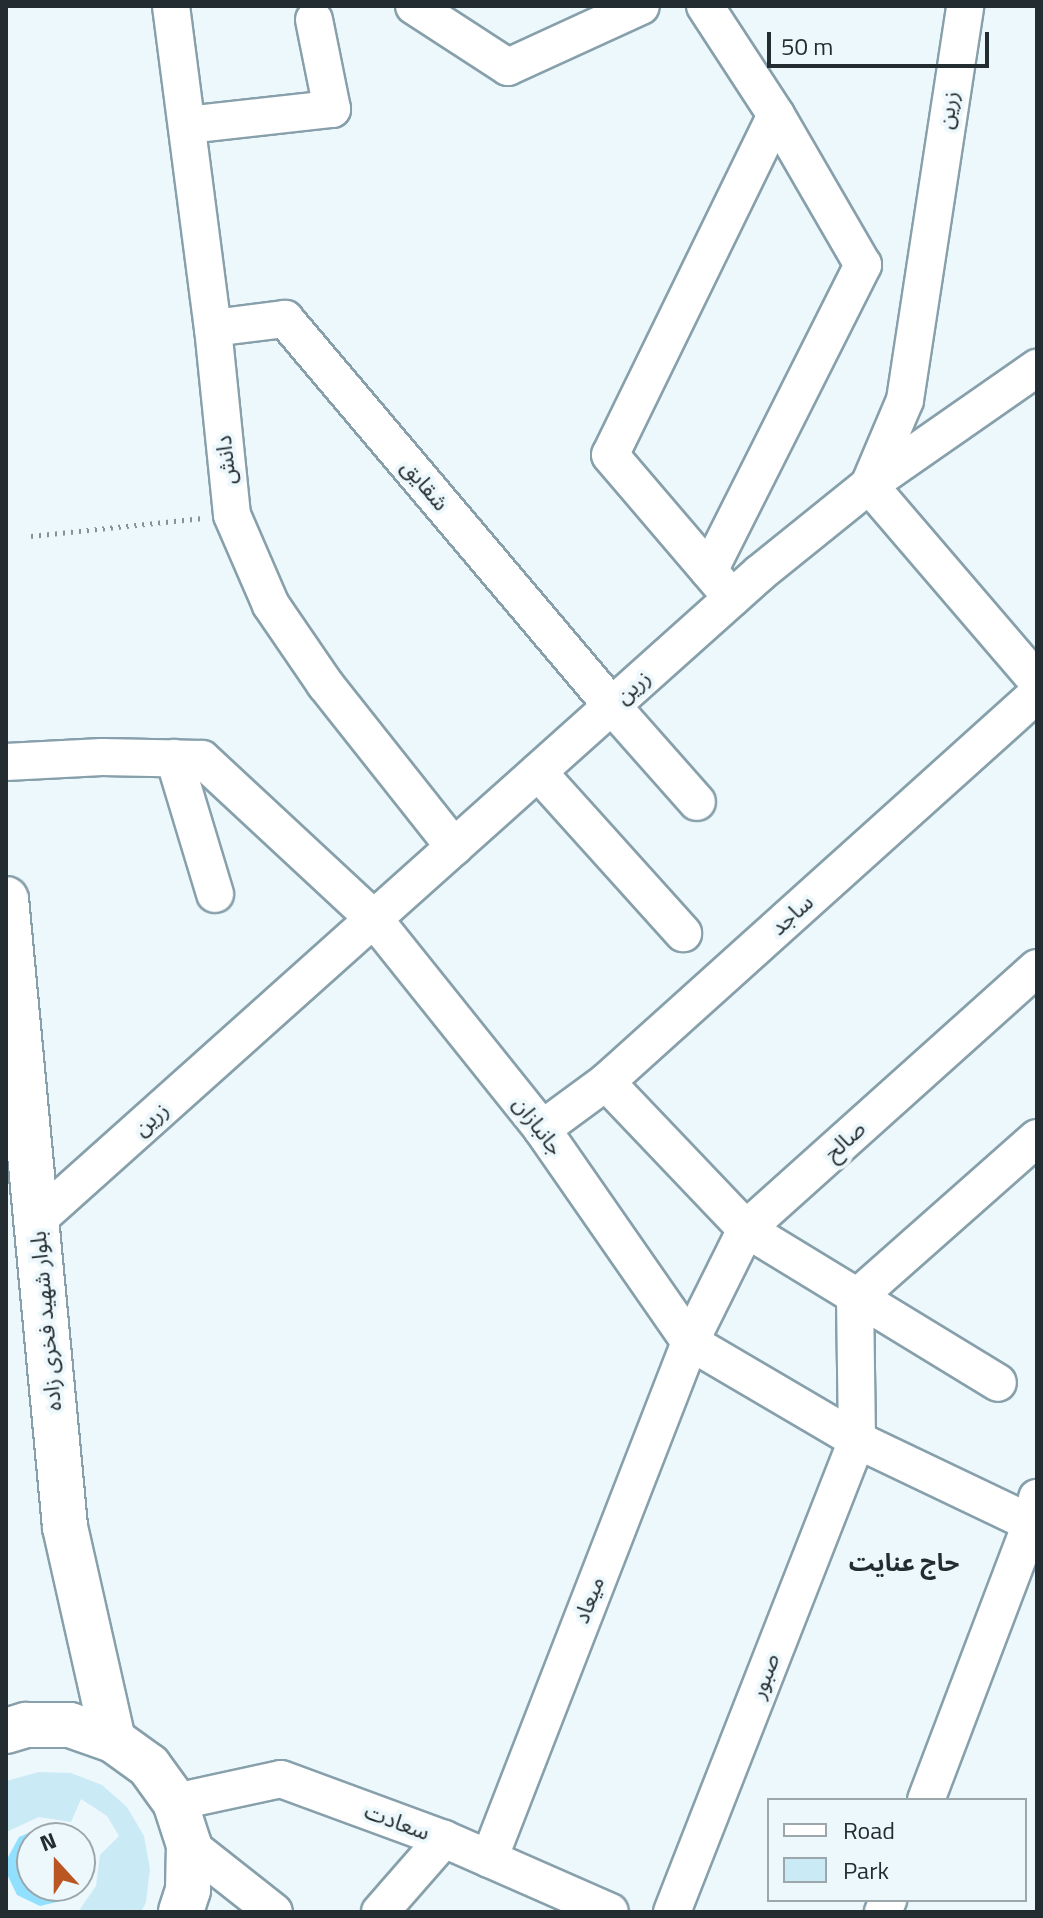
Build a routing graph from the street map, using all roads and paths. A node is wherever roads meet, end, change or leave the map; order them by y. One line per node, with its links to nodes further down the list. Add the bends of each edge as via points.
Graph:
1 (171, 6): 8 (street, دانش)
2 (414, 6): 3 (street, via 508,67)
3 (641, 6)
4 (705, 6): 7 (street)
5 (965, 6): 11 (street, زرین, via 905,400)
6 (314, 20): 8 (street, via 332,109)
7 (776, 115): 14 (street, via 863,265); 14 (street, via 610,455)
8 (187, 125): 9 (street, دانش)
9 (213, 328): 12 (street, دانش); 17 (street, شقایق, via 285,319)
10 (1037, 368): 11 (street)
11 (869, 485): 14 (street, زرین); 15 (street)
12 (232, 515): 13 (path); 22 (street, دانش, via 271,605 325,684)
13 (31, 536)
14 (721, 585): 17 (street, زرین)
15 (1037, 681)
16 (1037, 694): 28 (street, ساجد)
17 (612, 706): 20 (street, زرین); 21 (street)
18 (174, 758): 19 (street, جانبازان); 23 (street); 25 (street, جانبازان, via 202,759)
19 (6, 762)
20 (538, 772): 22 (street, زرین); 26 (street)
21 (697, 802)
22 (454, 847): 25 (street, زرین)
23 (215, 894)
24 (6, 899): 31 (main road, بلوار شهید فخری زاده)
25 (374, 919): 29 (street, جانبازان); 31 (street, زرین)
26 (683, 933)
27 (1037, 968): 32 (street, صالح)
28 (606, 1082): 29 (street, ساجد); 32 (street)
29 (542, 1129): 34 (street, جانبازان)
30 (1037, 1138): 33 (street)
31 (36, 1221): 39 (main road, بلوار شهید فخری زاده, via 65,1527)
32 (746, 1229): 33 (street); 34 (street, صالح)
33 (855, 1299): 35 (street); 36 (street)
34 (690, 1342): 36 (street); 44 (street, میعاد)
35 (998, 1383)
36 (857, 1440): 37 (street); 49 (street, صبور)
37 (1035, 1516): 40 (street)
38 (6, 1731): 39 (main road, via 26,1725 70,1725)
39 (113, 1740): 41 (main road, via 149,1766)
40 (927, 1798)
41 (175, 1802): 42 (street, سعادت, via 281,1779); 43 (main road)
42 (444, 1839): 44 (street, سعادت); 47 (street)
43 (189, 1845): 45 (main road); 46 (street)
44 (489, 1859): 48 (street, سعادت)
45 (187, 1905)
46 (274, 1912)
47 (380, 1912)
48 (610, 1912)
49 (672, 1912)

